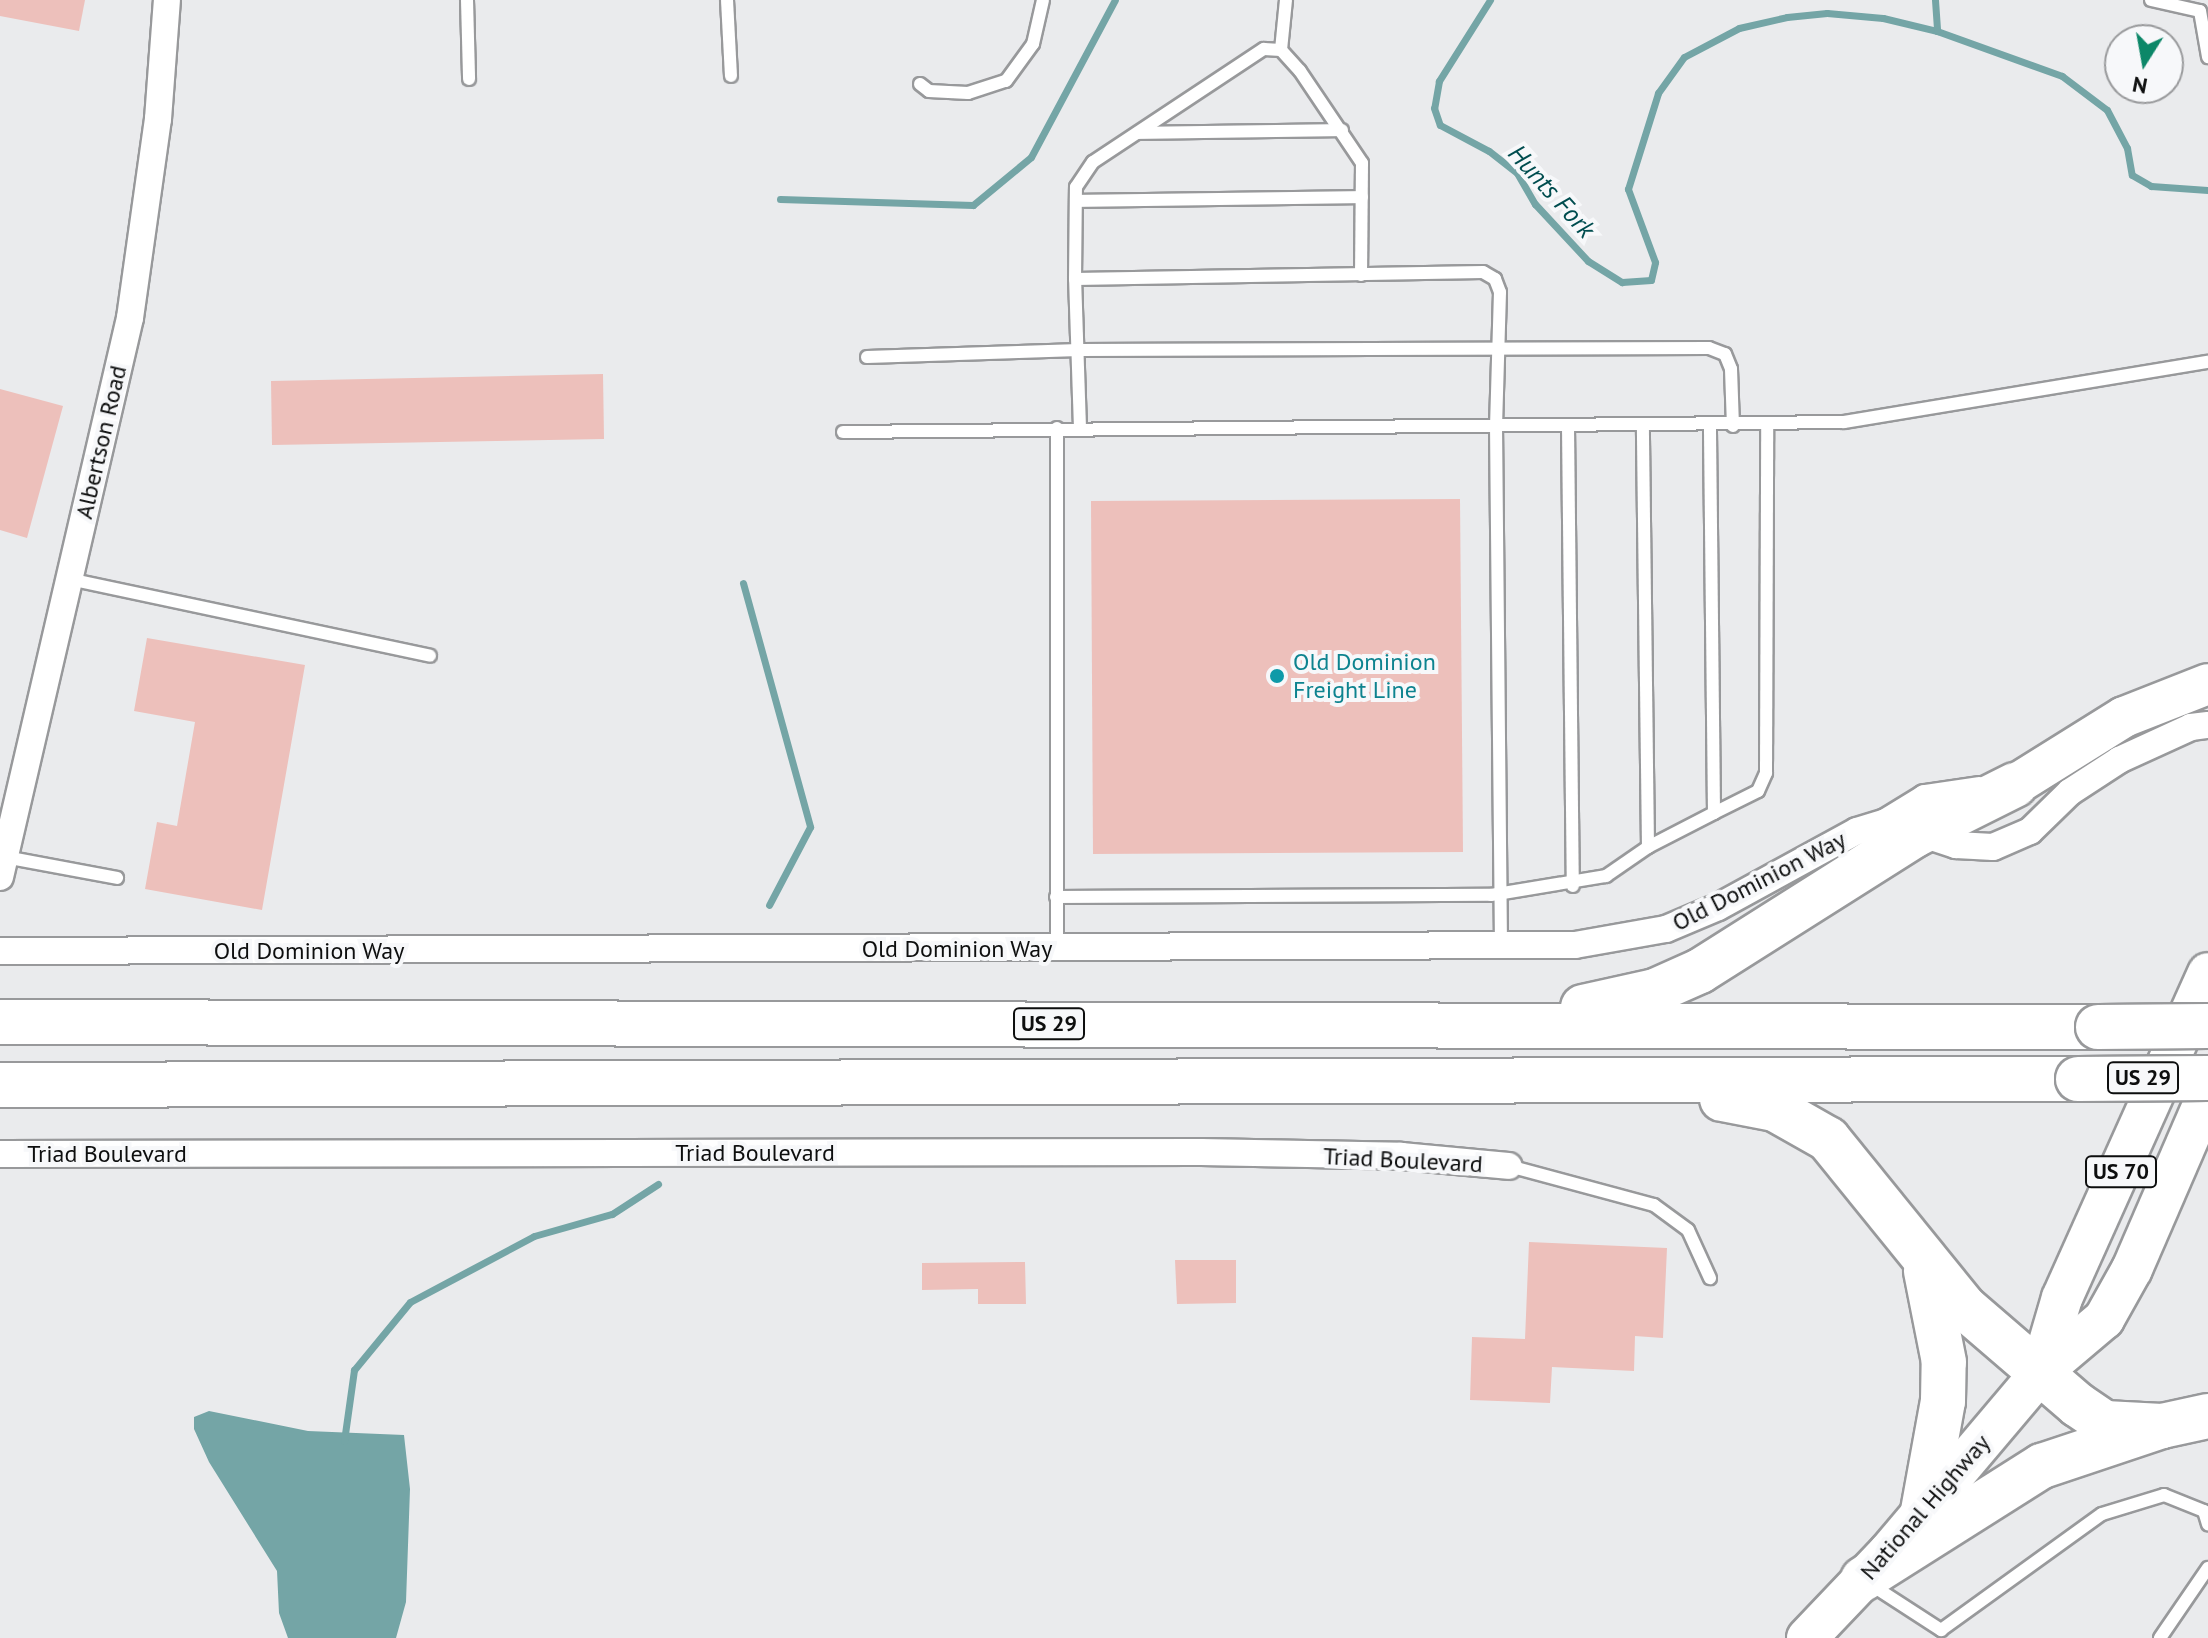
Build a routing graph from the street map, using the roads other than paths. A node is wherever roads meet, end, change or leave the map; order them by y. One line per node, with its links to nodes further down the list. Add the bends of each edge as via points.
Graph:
1 (167, 0): 33 (street, Albertson Road, via 158,119 130,318)
2 (467, 0): 12 (lane)
3 (727, 0): 11 (lane)
4 (1043, 0): 13 (lane, via 1033,44 1006,81 968,93 929,91)
5 (1286, 0): 9 (lane)
6 (2151, 0): 7 (lane)
7 (2201, 6): 8 (lane)
8 (2206, 35): 10 (lane)
9 (1281, 50): 14 (lane); 15 (lane, via 1264,49 1246,57)
10 (2208, 57)
11 (731, 76)
12 (469, 79)
13 (920, 84)
14 (1342, 130): 15 (lane); 16 (lane, via 1362,163)
15 (1138, 133): 17 (lane, via 1093,162 1076,187)
16 (1362, 197): 17 (lane); 18 (lane)
17 (1076, 201): 19 (lane)
18 (1361, 275): 19 (lane); 20 (lane, via 1483,272 1495,279 1500,292)
19 (1075, 279): 21 (lane)
20 (1499, 348): 21 (lane); 24 (lane); 29 (lane, via 1709,348 1725,354 1731,369)
21 (1079, 350): 22 (lane); 31 (lane)
22 (867, 357)
23 (2208, 362): 27 (lane, via 1945,408 1844,422)
24 (1496, 425): 28 (lane); 31 (lane); 44 (lane)
25 (1643, 425): 26 (lane); 28 (lane); 40 (lane)
26 (1710, 425): 29 (lane); 38 (lane)
27 (1767, 425): 29 (lane); 38 (lane, via 1766,773 1758,791)
28 (1568, 426): 43 (lane)
29 (1733, 426)
30 (1057, 428): 31 (lane); 32 (lane); 45 (lane)
31 (1080, 428)
32 (843, 432)
33 (69, 579): 34 (lane); 41 (street, Albertson Road)
34 (430, 656)
35 (2204, 683): 37 (main road, via 2124,717)
36 (2208, 725): 39 (street, via 2152,743 2090,777 2013,840 1977,849)
37 (2015, 785): 39 (highway)
38 (1714, 813): 40 (lane)
39 (1900, 828): 46 (street, Old Dominion Way, via 1857,831 1718,907 1666,929 1575,945); 51 (highway, via 1700,971 1655,991 1587,1007)
40 (1648, 847): 43 (lane, via 1606,876)
41 (2, 867): 42 (lane)
42 (117, 878)
43 (1573, 886): 44 (lane)
44 (1501, 891): 45 (lane); 46 (lane)
45 (1056, 897): 47 (lane)
46 (1501, 947): 47 (street, Old Dominion Way)
47 (1057, 948): 48 (street, Old Dominion Way)
48 (0, 951)
49 (2208, 973): 61 (main road, National Highway / US 70, via 2062,1298)
50 (0, 1022): 51 (highway, US 29)
51 (1305, 1025): 52 (highway, US 29, bridge)
52 (2208, 1026)
53 (2208, 1078): 54 (highway, US 29, bridge)
54 (1605, 1083): 55 (highway, US 29); 59 (highway, via 1751,1103 1800,1120 1828,1139)
55 (0, 1085)
56 (2208, 1093): 61 (main road, National Highway, via 2132,1269 2104,1319)
57 (0, 1154): 58 (street, Triad Boulevard, via 1201,1152 1401,1156)
58 (1509, 1166): 60 (lane, via 1654,1205 1688,1230)
59 (1921, 1253): 61 (highway, via 1964,1307); 64 (highway, via 1941,1327 1944,1362 1943,1401)
60 (1710, 1278)
61 (2040, 1373): 63 (highway, via 2105,1423); 64 (main road, National Highway / US 70)
62 (2208, 1416): 63 (highway)
63 (2162, 1426): 67 (highway, via 2042,1466)
64 (1923, 1511): 67 (main road, National Highway / US 70)
65 (2208, 1524): 67 (lane, via 2204,1511 2164,1495 2102,1514 1941,1630)
66 (2208, 1568): 69 (lane)
67 (1863, 1579): 68 (main road, National Highway / US 70)
68 (1807, 1638)
69 (2160, 1638)

